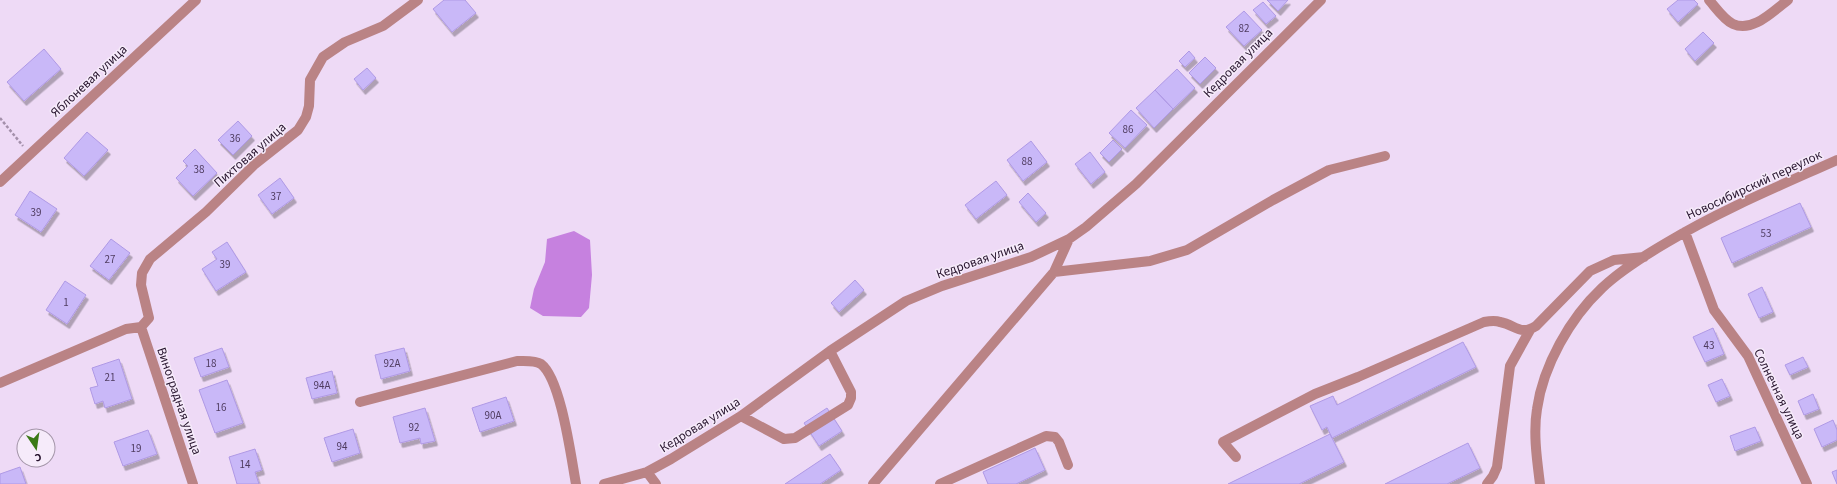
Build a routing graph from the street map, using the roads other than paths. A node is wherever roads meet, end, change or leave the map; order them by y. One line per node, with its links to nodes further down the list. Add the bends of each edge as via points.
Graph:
1 (196, 0): 8 (street, Яблоневая улица)
2 (418, 0): 13 (street, Пихтовая улица, via 383,26 345,42 323,57 310,80 309,106 298,130 255,164 206,212 150,259 142,273 141,285 149,318)
3 (1321, 0): 10 (street, Кедровая улица, via 1136,184)
4 (1709, 0): 5 (street, via 1727,20 1742,26 1759,22)
5 (1788, 0)
6 (1385, 156): 12 (street, via 1329,170 1187,250 1150,261)
7 (1837, 160): 9 (street, Новосибирский переулок, via 1726,210)
8 (0, 182)
9 (1685, 232): 11 (street, Новосибирский переулок); 30 (street, Солнечная улица, via 1714,310 1748,356)
10 (1069, 239): 12 (street); 15 (street, Кедровая улица, via 1031,257 942,286 906,301)
11 (1644, 257): 14 (street, via 1614,260 1590,271); 29 (street, Новосибирский переулок, via 1600,289 1570,328 1544,375 1536,411)
12 (1054, 272): 26 (street)
13 (141, 327): 16 (street, via 126,329); 22 (street, Виноградная улица)
14 (1530, 330): 19 (street, via 1519,330 1502,322 1484,322 1315,394 1223,442); 28 (street, via 1510,366 1497,467)
15 (830, 351): 18 (street, Кедровая улица); 18 (street, via 851,392 848,405 789,440)
16 (0, 383)
17 (360, 402): 23 (street, via 517,361 539,363 546,368 556,389)
18 (741, 416): 21 (street, Кедровая улица)
19 (1236, 456)
20 (1068, 465): 27 (street, via 1059,442 1055,437 1046,436)
21 (647, 472): 24 (street, Кедровая улица); 25 (street)
22 (193, 484)
23 (576, 484)
24 (604, 484)
25 (656, 484)
26 (873, 484)
27 (940, 484)
28 (1487, 484)
29 (1540, 484)
30 (1808, 484)

